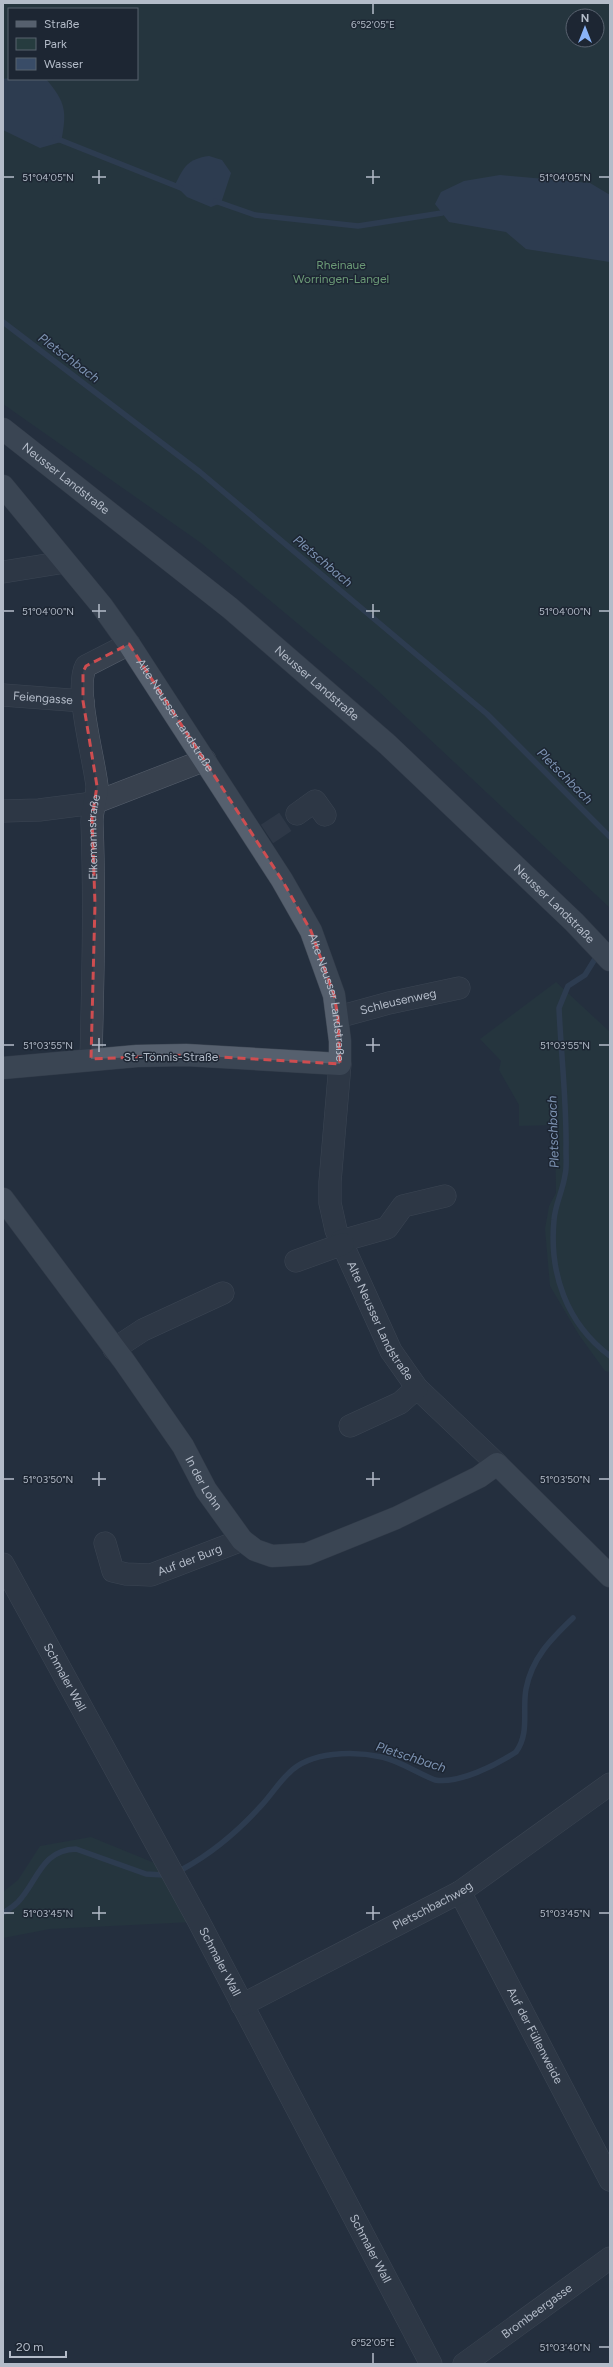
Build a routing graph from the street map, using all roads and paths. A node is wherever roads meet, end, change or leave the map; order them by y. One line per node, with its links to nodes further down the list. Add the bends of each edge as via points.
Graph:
1 (3, 429): 13 (main road, Neusser Landstraße, via 230,608 387,744 574,922)
2 (3, 486): 3 (main road, Alte Neusser Landstraße)
3 (65, 562): 4 (street); 5 (main road, Alte Neusser Landstraße, via 102,606)
4 (3, 572)
5 (129, 644): 7 (street, Elkemannstraße, via 86,666 83,672); 8 (main road, Alte Neusser Landstraße)
6 (3, 695): 7 (street, Feiengasse)
7 (83, 701): 9 (street, Elkemannstraße, via 97,786)
8 (205, 760): 9 (street); 15 (main road, Alte Neusser Landstraße, via 262,838 311,931 334,995)
9 (94, 803): 10 (street, via 39,810); 16 (street, Elkemannstraße, via 95,904)
10 (3, 811)
11 (297, 814): 12 (street, via 315,801)
12 (325, 815)
13 (610, 960)
14 (459, 988): 15 (street, Schleusenweg)
15 (338, 1017): 17 (main road, Alte Neusser Landstraße)
16 (91, 1059): 17 (main road, St.-Tönnis-Straße, via 186,1055); 18 (main road, St.-Tönnis-Straße)
17 (340, 1064): 21 (street, Alte Neusser Landstraße, via 330,1203 336,1230)
18 (3, 1068)
19 (445, 1196): 21 (street, via 403,1206 387,1228)
20 (3, 1199): 24 (main road, In der Lohn)
21 (342, 1242): 22 (street); 25 (street, Alte Neusser Landstraße, via 392,1351)
22 (296, 1261)
23 (223, 1293): 24 (street, via 143,1330)
24 (114, 1349): 28 (main road, In der Lohn, via 183,1446 206,1490)
25 (417, 1388): 26 (street, via 400,1403); 27 (street, Alte Neusser Landstraße)
26 (350, 1426)
27 (497, 1464): 28 (main road, In der Lohn, via 479,1477 396,1518 307,1554 272,1556 255,1550); 31 (main road, Alte Neusser Landstraße)
28 (242, 1540): 29 (street, Auf der Burg, via 151,1575 113,1571)
29 (105, 1543)
30 (3, 1564): 34 (street, Schmaler Wall)
31 (610, 1576)
32 (610, 1784): 33 (street, Pletschbachweg)
33 (460, 1892): 34 (street, Pletschbachweg); 35 (street, Auf der Füllenweide)
34 (242, 2005): 37 (street, Schmaler Wall)
35 (610, 2180)
36 (610, 2258): 38 (street, Brombeergasse)
37 (431, 2364)
38 (464, 2364)

